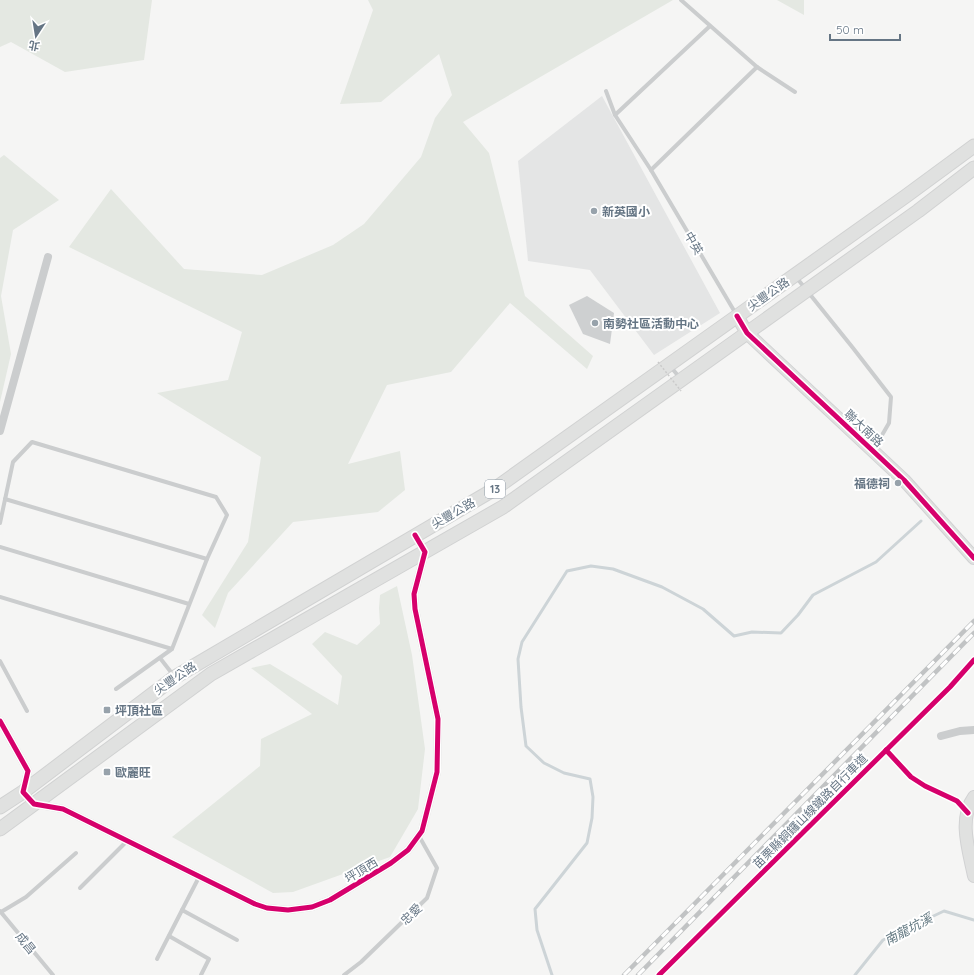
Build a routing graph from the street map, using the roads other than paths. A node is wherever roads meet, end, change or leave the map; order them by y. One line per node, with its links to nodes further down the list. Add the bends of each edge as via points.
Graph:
1 (681, 0): 2 (lane)
2 (710, 26): 3 (lane); 6 (lane)
3 (757, 67): 5 (lane); 9 (lane)
4 (606, 91): 6 (lane, 中英)
5 (795, 92)
6 (615, 116): 9 (lane, 中英)
7 (974, 146): 11 (main road, 尖豐公路 / 13)
8 (974, 168): 12 (main road, 尖豐公路 / 13)
9 (652, 170): 13 (lane, 中英)
10 (48, 256): 17 (street)
11 (794, 275): 12 (lane); 13 (main road, 尖豐公路 / 13)
12 (807, 290): 14 (main road, 尖豐公路 / 13); 18 (lane, via 891,397 889,423)
13 (737, 316): 14 (street, 聯大南路); 15 (main road, 尖豐公路 / 13)
14 (747, 332): 16 (main road, 尖豐公路 / 13); 18 (street, 聯大南路)
15 (663, 363): 16 (lane); 21 (main road, 尖豐公路 / 13, via 493,490)
16 (681, 386): 23 (main road, 尖豐公路 / 13, via 503,507)
17 (0, 431)
18 (873, 450): 24 (street, 聯大南路, via 904,480)
19 (5, 499): 20 (lane); 25 (lane); 25 (lane, via 13,462 32,442 216,497 227,515)
20 (0, 523)
21 (415, 535): 23 (street); 31 (main road, 尖豐公路 / 13)
22 (0, 547): 27 (lane)
23 (425, 552): 39 (main road, 尖豐公路 / 13, via 211,674); 42 (street, 坪頂西, via 414,594 438,719 437,772)
24 (974, 558)
25 (207, 559): 27 (lane)
26 (0, 597): 28 (lane)
27 (190, 604): 28 (lane)
28 (172, 649): 29 (lane)
29 (160, 658): 31 (lane); 32 (lane)
30 (0, 661): 33 (lane)
31 (175, 677): 37 (main road, 尖豐公路 / 13)
32 (116, 689)
33 (27, 711)
34 (0, 721): 37 (street, via 28,771)
35 (974, 730): 36 (street)
36 (941, 736)
37 (23, 792): 39 (street); 40 (main road, 尖豐公路 / 13)
38 (974, 797): 46 (street, via 969,804 965,826)
39 (34, 804): 41 (main road, 尖豐公路 / 13); 43 (street, 坪頂西, via 63,809)
40 (0, 807)
41 (0, 828)
42 (419, 836): 45 (street, 坪頂西, via 408,850 391,864 330,900 312,907 288,910 267,908); 55 (lane, 忠愛, via 437,868 427,898 361,962)
43 (128, 841): 45 (street, 坪頂西); 47 (lane)
44 (76, 853): 49 (lane, via 26,898)
45 (199, 876): 48 (lane)
46 (974, 876)
47 (80, 888)
48 (182, 910): 50 (lane); 51 (lane)
49 (1, 912): 53 (lane, 成昌)
50 (169, 936): 52 (lane); 54 (lane, via 209,959)
51 (237, 940)
52 (157, 959)
53 (53, 975)
54 (201, 975)
55 (344, 975)

